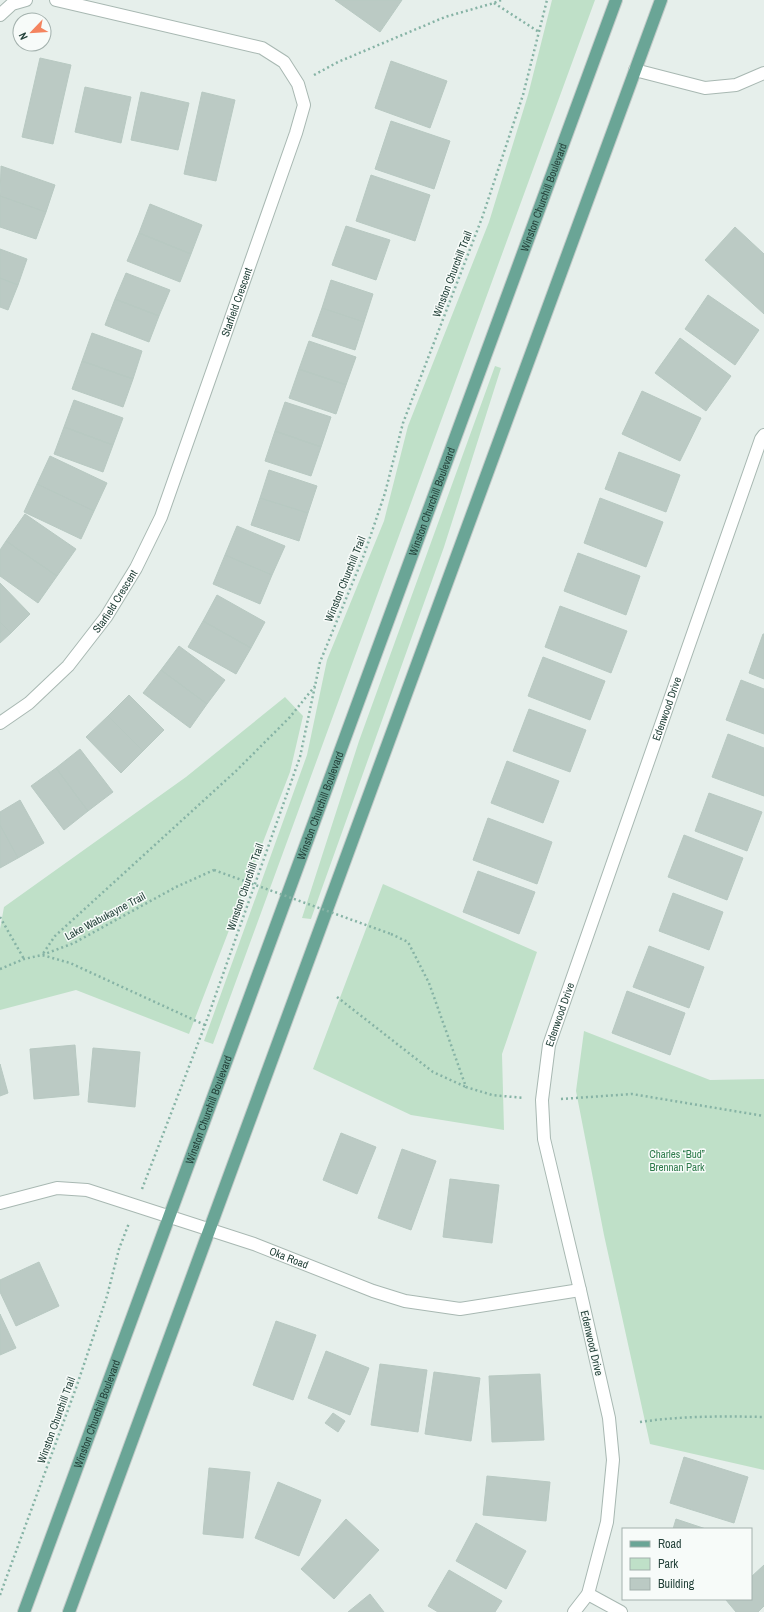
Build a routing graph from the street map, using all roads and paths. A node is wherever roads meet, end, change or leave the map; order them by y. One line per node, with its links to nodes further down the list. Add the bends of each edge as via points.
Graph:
1 (26, 0): 8 (street, via 12,4)
2 (56, 0): 12 (street, Starfield Crescent, via 262,48 284,62)
3 (501, 0): 7 (path)
4 (547, 0): 9 (path, Winston Churchill Trail)
5 (616, 0): 26 (main road, Winston Churchill Boulevard)
6 (661, 0): 10 (main road)
7 (494, 3): 9 (path); 12 (path, via 445,17 338,62)
8 (0, 15)
9 (539, 32): 14 (path, Winston Churchill Trail, via 523,95 482,218 403,423 385,493 367,548 320,662)
10 (635, 70): 11 (street, via 705,88 736,86); 27 (main road)
11 (764, 74)
12 (298, 84): 15 (street, Starfield Crescent, via 304,105 296,133 161,516 136,568 110,611 68,666 29,703)
13 (764, 435): 29 (street, Edenwood Drive, via 549,1045 542,1100 544,1139)
14 (315, 685): 18 (path, via 290,717 236,771 55,936); 22 (path, Winston Churchill Trail, via 300,757)
15 (0, 723)
16 (0, 917): 19 (path)
17 (391, 934): 18 (path, Lake Wabukayne Trail, bridge, via 214,870 176,887 74,943)
18 (42, 955): 19 (path, Lake Wabukayne Trail); 22 (path, via 70,963)
19 (24, 959): 20 (path, Lake Wabukayne Trail)
20 (0, 969)
21 (337, 997): 23 (path, via 433,1072)
22 (205, 1025): 24 (path, Winston Churchill Trail)
23 (466, 1087)
24 (153, 1162)
25 (0, 1203): 26 (street, Oka Road, via 57,1188 87,1190)
26 (169, 1216): 27 (street, Oka Road); 34 (main road, Winston Churchill Boulevard)
27 (210, 1229): 29 (street, Oka Road, via 405,1301 460,1308); 35 (main road)
28 (119, 1249): 33 (path, Winston Churchill Trail, via 107,1296 76,1388)
29 (580, 1290): 32 (street, Edenwood Drive, via 609,1418 612,1460 607,1522)
30 (764, 1417): 31 (path, via 667,1418)
31 (640, 1422)
32 (588, 1594): 36 (street, Edenwood Drive); 37 (street)
33 (0, 1595)
34 (24, 1612)
35 (69, 1612)
36 (574, 1612)
37 (621, 1612)

